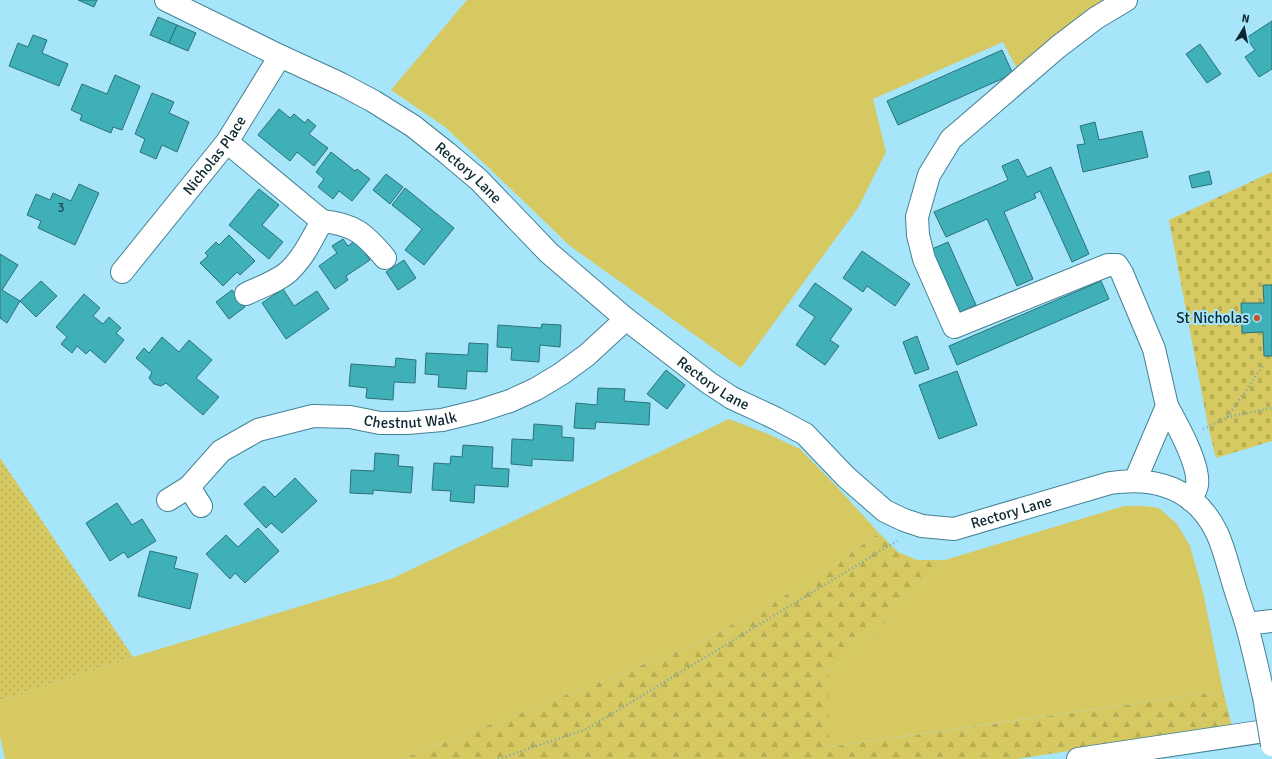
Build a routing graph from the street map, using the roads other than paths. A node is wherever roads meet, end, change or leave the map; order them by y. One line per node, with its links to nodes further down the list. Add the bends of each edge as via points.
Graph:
1 (166, 0): 3 (street, Rectory Lane)
2 (1126, 0): 10 (street, via 1096,18 1058,47 951,139 929,175 917,218 918,235 924,259 954,327 1108,265 1117,265 1154,349)
3 (280, 56): 4 (street, Nicholas Place); 9 (street, Rectory Lane, via 374,101 413,126 479,180 549,253)
4 (227, 142): 5 (street); 7 (street, Nicholas Place, via 149,255)
5 (322, 221): 6 (street, via 337,222 363,234); 8 (street, via 291,269)
6 (385, 258)
7 (122, 272)
8 (246, 294)
9 (626, 318): 11 (street, Rectory Lane, via 715,387 805,434 846,478 885,511 922,526 954,529 1110,483); 12 (street, Chestnut Walk, via 587,355 561,374 510,401 442,420 380,423 313,416 258,430 221,451)
10 (1167, 406): 11 (street); 14 (street, via 1186,440 1196,474 1197,484)
11 (1135, 481): 14 (street, Rectory Lane, via 1161,484)
12 (188, 487): 13 (street, Chestnut Walk); 15 (street)
13 (168, 500)
14 (1191, 500): 17 (street, Rectory Lane, via 1209,518 1217,534)
15 (201, 506)
16 (1272, 621): 17 (street)
17 (1247, 624): 19 (street, Rectory Lane, bridge)
18 (1272, 730): 20 (street)
19 (1272, 745)
20 (1078, 759)

